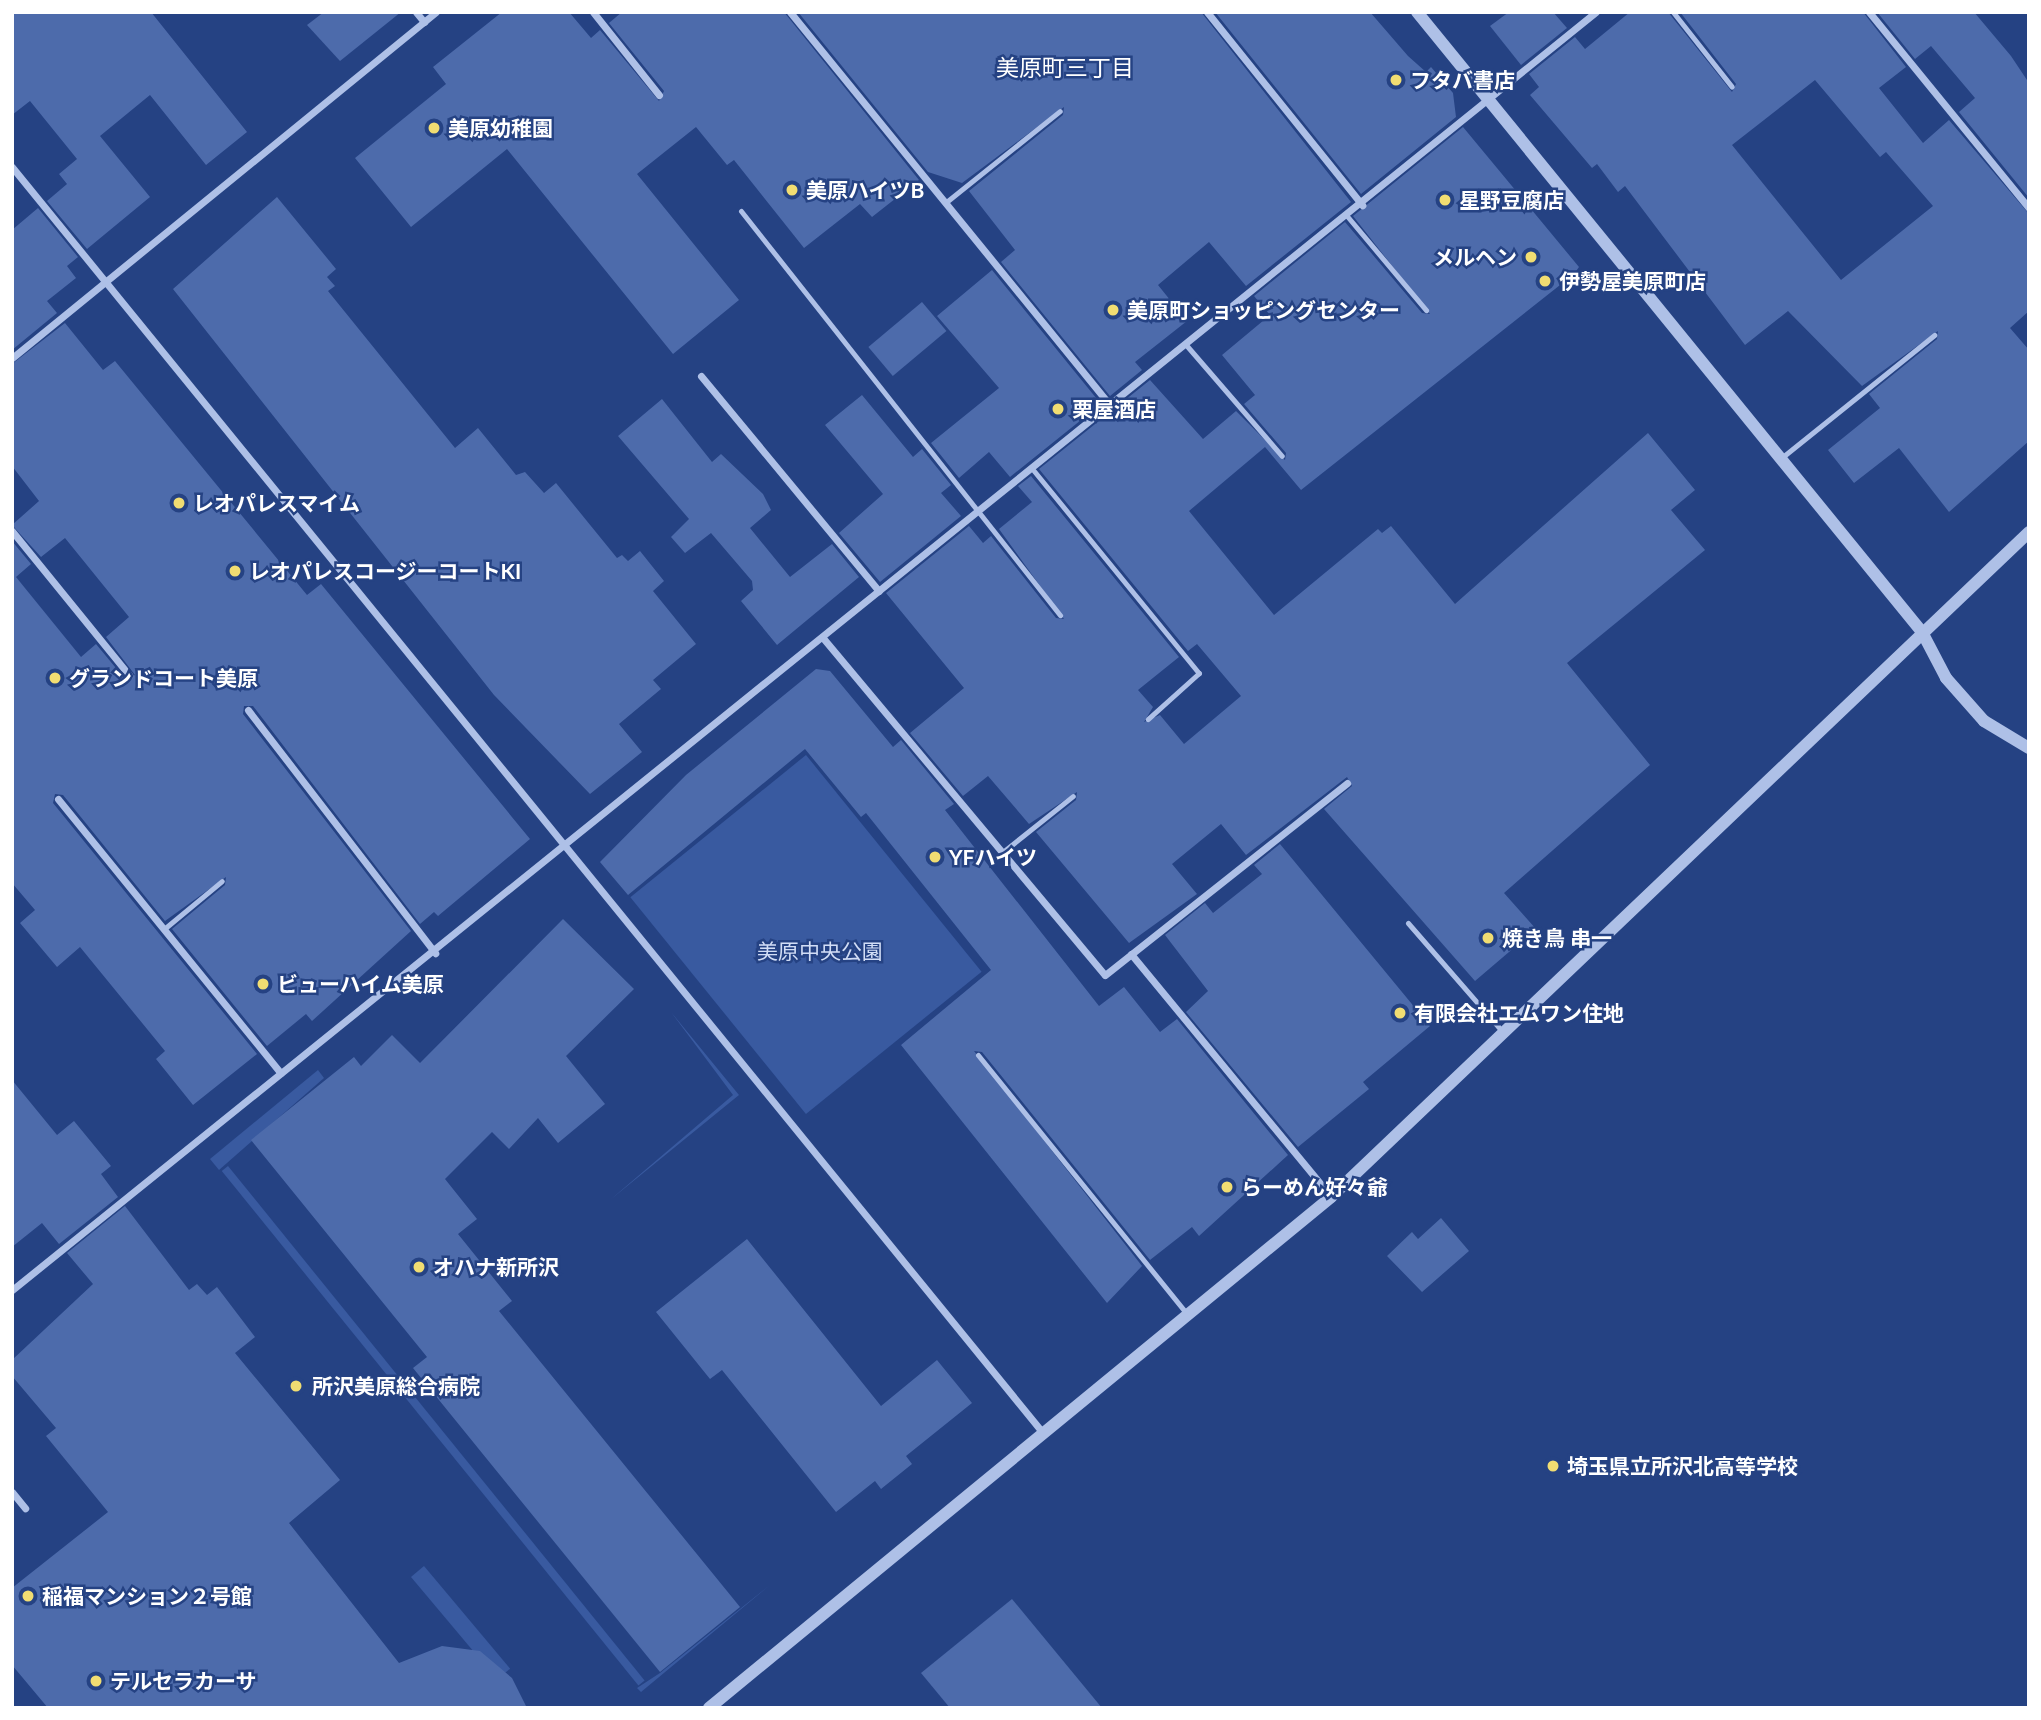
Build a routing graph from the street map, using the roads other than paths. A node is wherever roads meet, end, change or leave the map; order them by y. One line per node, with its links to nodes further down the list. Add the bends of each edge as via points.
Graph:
1 (416, 12): 10 (street)
2 (436, 12): 10 (street)
3 (593, 12): 12 (street)
4 (790, 12): 16 (street)
5 (1208, 12): 17 (street)
6 (1417, 12): 13 (street)
7 (1597, 12): 13 (street)
8 (1673, 12): 11 (lane)
9 (1869, 12): 18 (street)
10 (424, 22): 21 (street)
11 (1732, 87)
12 (659, 95)
13 (1488, 100): 17 (street); 29 (street)
14 (1060, 111): 16 (lane)
15 (12, 167): 21 (street)
16 (945, 203): 27 (street)
17 (1362, 205): 20 (street)
18 (2029, 208)
19 (740, 211): 31 (lane)
20 (1347, 216): 22 (lane); 24 (street)
21 (106, 282): 25 (street); 45 (street)
22 (1426, 310)
23 (1934, 335): 29 (lane)
24 (1187, 346): 27 (street); 28 (lane)
25 (12, 358)
26 (701, 376): 34 (street)
27 (1110, 405): 30 (street)
28 (1282, 456)
29 (1780, 459): 36 (street)
30 (1034, 471): 31 (street); 40 (lane, via 1199,673)
31 (981, 510): 34 (street); 35 (lane)
32 (12, 531): 38 (street)
33 (2029, 532): 36 (street)
34 (879, 591): 37 (street)
35 (1060, 615)
36 (1922, 632): 41 (street, via 1946,678 1984,721); 52 (street)
37 (823, 638): 45 (street); 46 (street)
38 (129, 675)
39 (248, 710): 50 (street)
40 (1148, 719)
41 (2029, 748)
42 (1347, 782): 51 (street)
43 (1073, 796): 46 (lane)
44 (58, 799): 49 (street)
45 (566, 846): 50 (street); 58 (street)
46 (1003, 851): 51 (street, via 1105,975)
47 (222, 881): 49 (lane)
48 (1408, 923): 52 (lane)
49 (164, 929): 54 (street)
50 (435, 953): 54 (street)
51 (1131, 954): 55 (street)
52 (1506, 1035): 55 (street)
53 (978, 1055): 57 (lane)
54 (281, 1073): 56 (street)
55 (1331, 1197): 57 (street)
56 (12, 1290)
57 (1189, 1317): 58 (street)
58 (1043, 1433): 61 (street)
59 (12, 1492): 60 (street)
60 (24, 1508)
61 (709, 1708)

